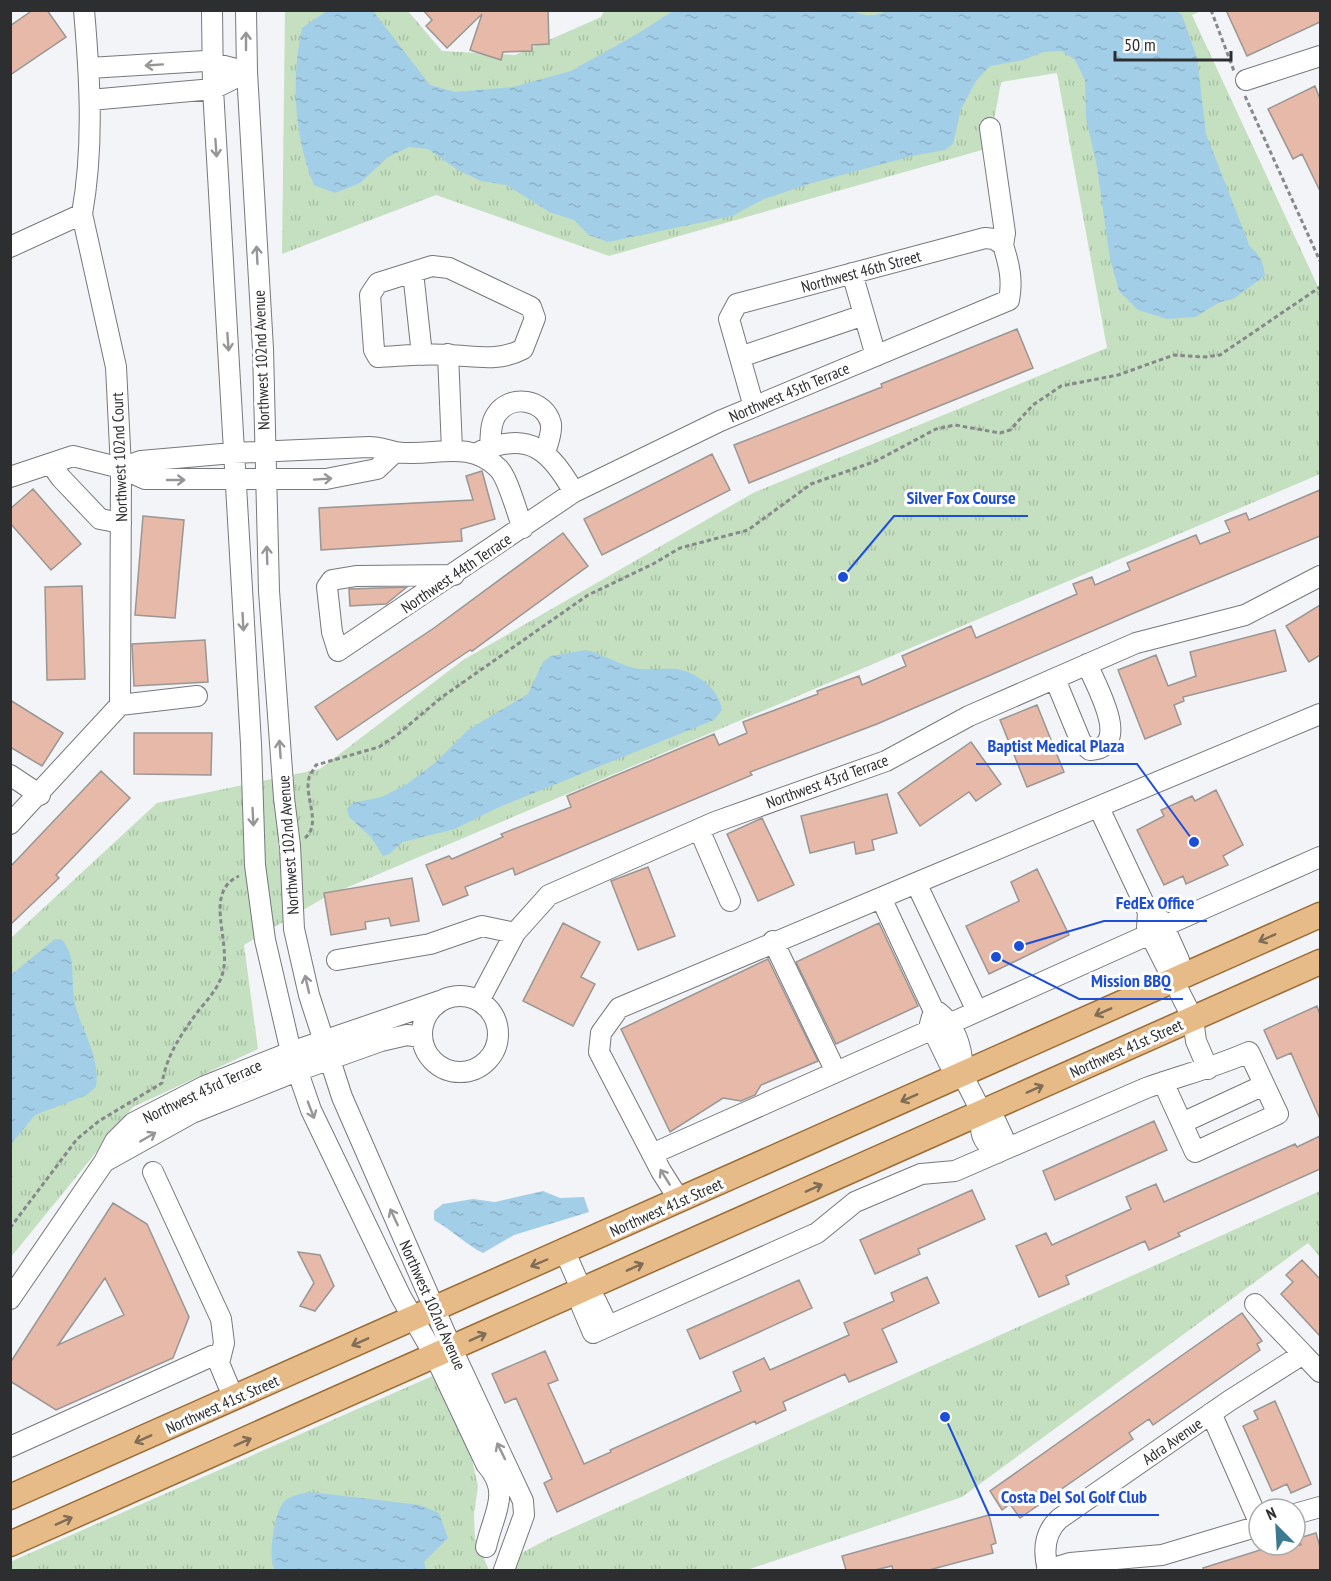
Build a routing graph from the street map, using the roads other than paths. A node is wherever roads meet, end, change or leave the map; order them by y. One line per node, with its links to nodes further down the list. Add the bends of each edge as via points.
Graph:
1 (84, 10): 6 (street)
2 (212, 10): 5 (street, Northwest 102nd Avenue)
3 (246, 10): 7 (street, Northwest 102nd Avenue, one-way to 3)
4 (1320, 56): 8 (street)
5 (212, 62): 6 (street, one-way to 6); 7 (street); 9 (street, Northwest 102nd Avenue)
6 (89, 68): 10 (street)
7 (246, 72): 9 (street); 25 (street, Northwest 102nd Avenue, one-way to 7, via 263,350)
8 (1242, 83)
9 (213, 89): 10 (street); 28 (street, Northwest 102nd Avenue, one-way to 28)
10 (90, 100): 12 (street, via 90,172)
11 (990, 128): 13 (street, via 1005,233)
12 (82, 214): 14 (street); 30 (street, Northwest 102nd Court, via 116,367)
13 (999, 242): 16 (street, Northwest 46th Street, via 951,246); 20 (street, Northwest 45th Terrace, via 1011,268 1009,300)
14 (10, 247)
15 (413, 272): 18 (street, via 432,266 449,268 531,308 535,318 523,349 496,358); 19 (street); 19 (street, via 378,283 370,295 374,350 378,357)
16 (852, 273): 17 (street); 21 (street, Northwest 46th Street, via 737,304 729,318)
17 (864, 315): 20 (street); 21 (street)
18 (448, 354): 19 (street); 23 (street)
19 (422, 355)
20 (876, 356): 22 (street, Northwest 45th Terrace)
21 (740, 357): 22 (street)
22 (754, 407): 34 (street, Northwest 45th Terrace)
23 (452, 450): 24 (street); 26 (street)
24 (484, 450): 27 (street, via 521,443); 27 (street, via 495,417 510,403 520,401 540,407 547,415 551,435); 36 (street, via 500,469)
25 (263, 452): 26 (street, via 385,447); 28 (street); 32 (street, Northwest 102nd Avenue)
26 (395, 452): 32 (street, one-way to 26, via 348,475 377,469)
27 (545, 452): 34 (street, via 557,463)
28 (233, 453): 30 (street, via 141,461); 33 (street, Northwest 102nd Avenue)
29 (51, 464): 30 (street, via 73,456); 31 (street); 35 (street, via 100,519)
30 (122, 468): 33 (street, one-way to 33, via 145,479); 35 (street, Northwest 102nd Court)
31 (10, 477)
32 (264, 479): 33 (street); 67 (street, Northwest 102nd Avenue, one-way to 32, via 309,995 294,929)
33 (234, 480): 69 (street, Northwest 102nd Avenue, one-way to 69, via 255,866 265,940)
34 (574, 492): 36 (street, Northwest 44th Terrace)
35 (121, 523): 42 (street, Northwest 102nd Court)
36 (523, 528): 37 (street, Northwest 44th Terrace)
37 (454, 575): 37 (street, Northwest 44th Terrace, via 338,651 327,586 332,580 356,576)
38 (1320, 576): 39 (street, Northwest 43rd Terrace, via 1245,615 1136,643)
39 (1088, 664): 40 (street, Northwest 43rd Terrace); 40 (street, via 1112,726 1110,740 1103,748 1090,750 1081,742)
40 (1054, 679): 48 (street, Northwest 43rd Terrace, via 969,716 886,761)
41 (198, 696): 42 (street)
42 (120, 705): 45 (street)
43 (1320, 714): 46 (street)
44 (10, 775): 45 (street)
45 (40, 795): 47 (street)
46 (1099, 808): 50 (street); 54 (street, via 1148,912 1147,928)
47 (10, 824)
48 (699, 829): 52 (street); 55 (street, Northwest 43rd Terrace, via 549,895)
49 (1320, 857): 54 (street)
50 (916, 883): 51 (street); 62 (street)
51 (882, 898): 56 (street); 65 (street)
52 (730, 901)
53 (1320, 915): 59 (main road, Northwest 41st Street, one-way to 59)
54 (1157, 930): 59 (street, via 1165,967); 62 (street)
55 (515, 933): 57 (street, via 482,926 430,944); 60 (street, Northwest 43rd Terrace)
56 (773, 941): 73 (street); 81 (street, via 619,1008 601,1033 599,1052)
57 (337, 960)
58 (1320, 962): 63 (main road, Northwest 41st Street)
59 (1175, 979): 63 (street); 74 (main road, Northwest 41st Street, one-way to 74)
60 (479, 1000): 61 (street, via 460,996); 66 (street, via 495,1017 498,1039 489,1060 480,1066 470,1072 447,1071 429,1058)
61 (440, 1001): 64 (street, Northwest 43rd Terrace); 66 (street, via 429,1010)
62 (977, 1011): 65 (street)
63 (1193, 1019): 71 (street, via 1196,1041); 78 (main road, Northwest 41st Street, one-way to 63)
64 (378, 1021): 67 (street, Northwest 43rd Terrace); 68 (street)
65 (938, 1021): 73 (street); 74 (street, via 949,1063)
66 (421, 1037): 68 (street, via 407,1035)
67 (325, 1040): 69 (street, Northwest 43rd Terrace); 70 (street, Northwest 102nd Avenue)
68 (386, 1040): 70 (street)
69 (291, 1052): 72 (street, Northwest 102nd Avenue); 77 (street, Northwest 43rd Terrace, via 204,1086)
70 (332, 1061): 72 (street); 88 (street, Northwest 102nd Avenue, one-way to 70, via 342,1097)
71 (1214, 1067): 75 (street); 76 (street, via 1249,1052)
72 (297, 1071): 77 (street); 89 (street, Northwest 102nd Avenue, one-way to 89, via 326,1146)
73 (836, 1072): 81 (street)
74 (962, 1074): 78 (street); 83 (main road, Northwest 41st Street, one-way to 83)
75 (1163, 1082): 79 (street); 80 (street)
76 (1264, 1085): 79 (street); 79 (street, via 1278,1114 1196,1152)
77 (180, 1109): 86 (street, via 104,1162)
78 (982, 1113): 80 (street, via 996,1122 1003,1137); 85 (main road, Northwest 41st Street, one-way to 78)
79 (1182, 1123)
80 (996, 1153): 85 (street, via 949,1173 912,1177 855,1202 818,1233 600,1329 582,1307)
81 (652, 1154): 83 (street, one-way to 81)
82 (153, 1172): 92 (street, via 221,1319 224,1343)
83 (680, 1201): 84 (main road, Northwest 41st Street)
84 (565, 1252): 85 (street); 88 (main road, Northwest 41st Street, one-way to 88)
85 (582, 1291): 90 (main road, Northwest 41st Street, one-way to 85)
86 (10, 1299)
87 (1255, 1304): 91 (street)
88 (436, 1308): 89 (main road, Northwest 41st Street); 90 (street, Northwest 102nd Avenue)
89 (413, 1318): 90 (street, Northwest 102nd Avenue); 94 (main road, Northwest 41st Street, one-way to 94)
90 (443, 1353): 97 (street, Northwest 102nd Avenue); 101 (street, Northwest 102nd Avenue, one-way to 90, via 513,1475); 104 (main road, Northwest 41st Street, one-way to 90)
91 (1303, 1354): 93 (street); 95 (street, Adra Avenue)
92 (219, 1363): 94 (street); 96 (street, via 212,1356)
93 (1320, 1372)
94 (234, 1398): 98 (main road, Northwest 41st Street, one-way to 98)
95 (1211, 1413): 99 (street); 107 (street, Adra Avenue, via 1054,1524 1046,1543)
96 (10, 1447)
97 (486, 1464): 100 (street, Northwest 102nd Avenue, via 496,1474); 103 (street, Northwest 102nd Avenue, via 488,1485 479,1522)
98 (10, 1497)
99 (1247, 1497)
100 (500, 1500): 101 (street); 103 (street)
101 (524, 1504): 105 (street, Northwest 102nd Avenue, via 524,1515)
102 (1247, 1528): 107 (street, via 1146,1558 1080,1562)
103 (487, 1540): 105 (street); 106 (street, Northwest 102nd Avenue)
104 (10, 1544)
105 (512, 1544): 106 (street, Northwest 102nd Avenue)
106 (502, 1570)
107 (1048, 1570)

